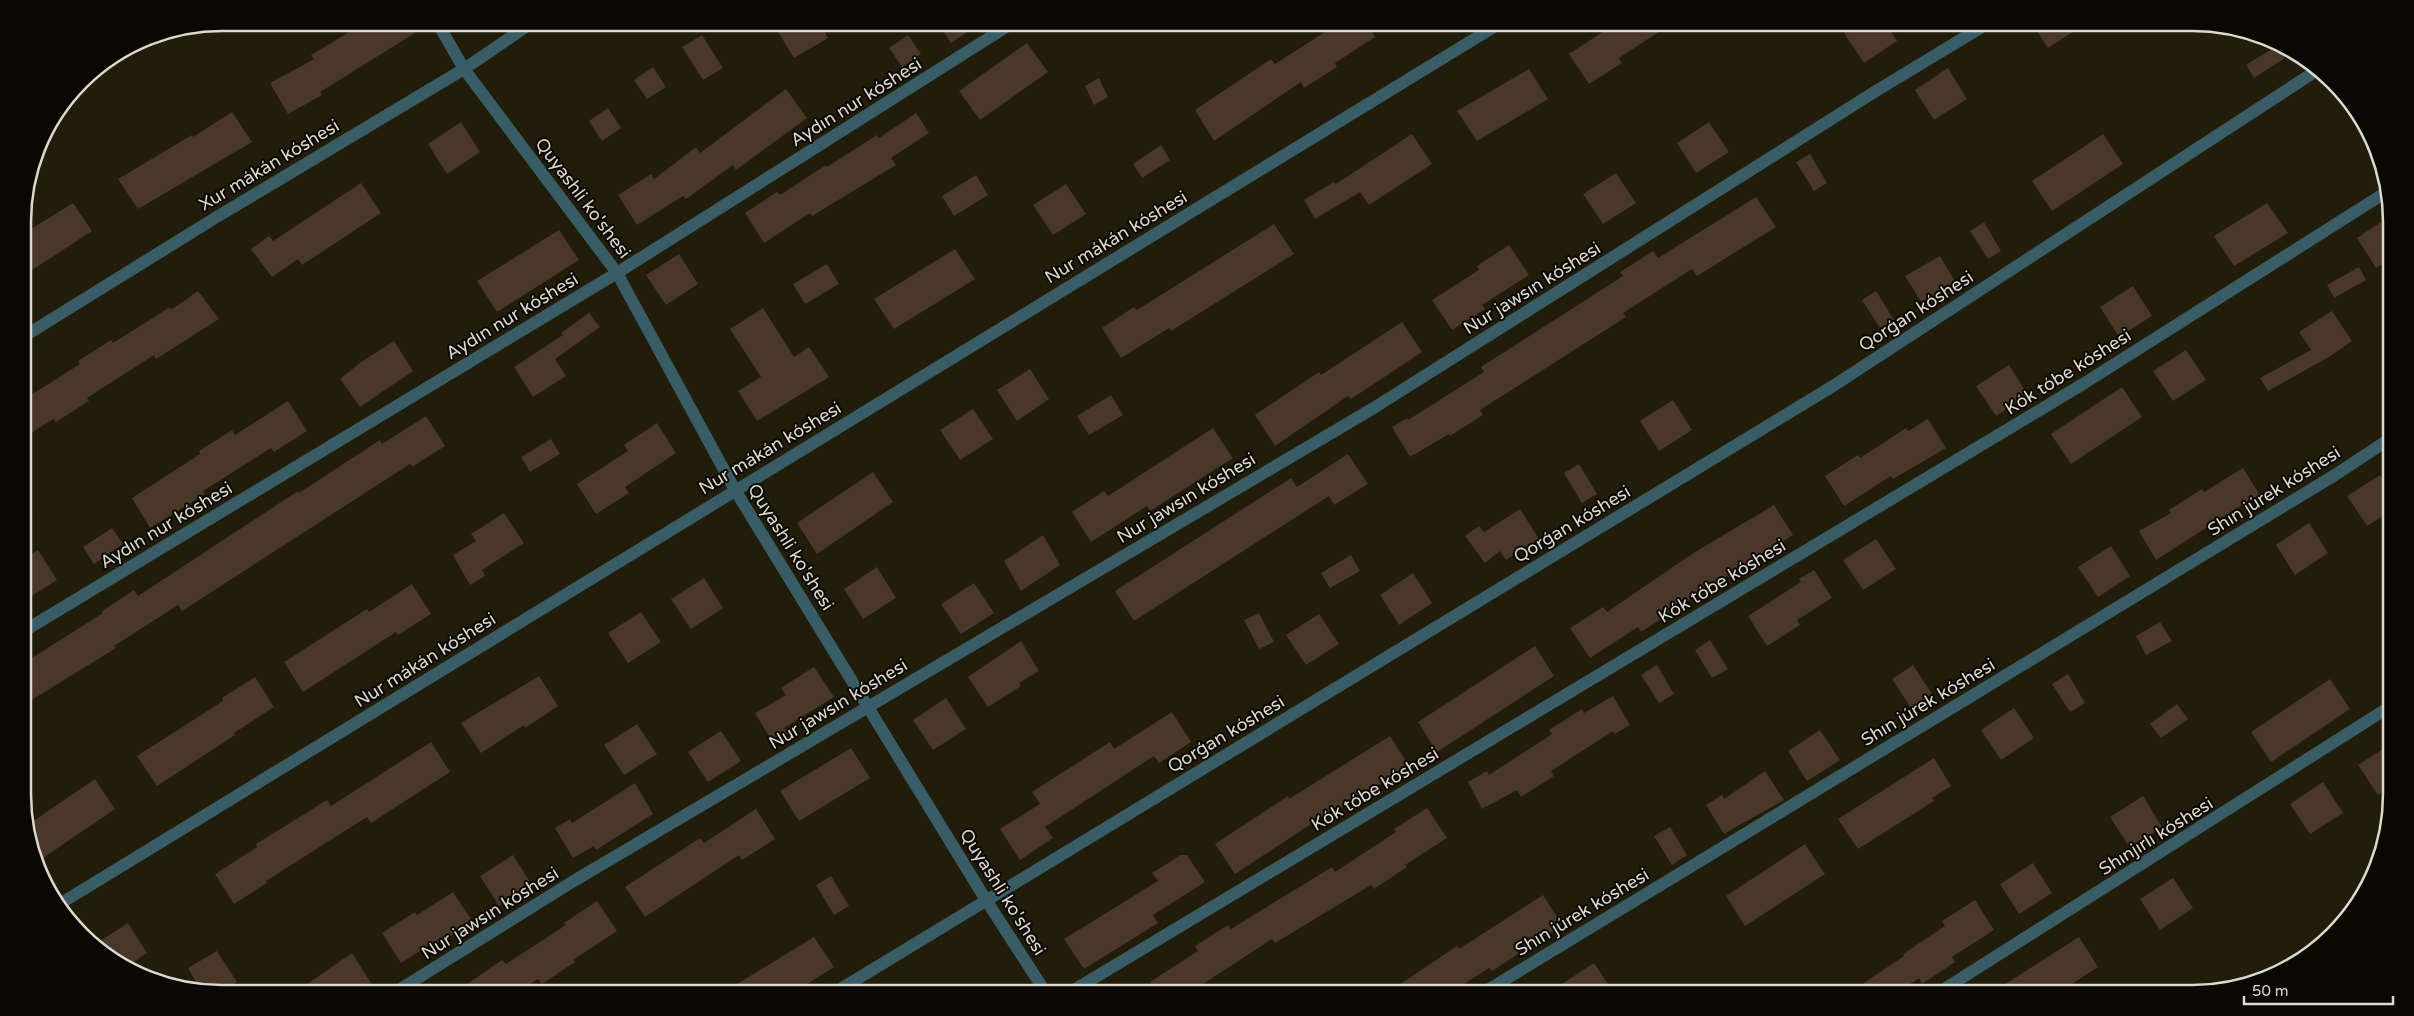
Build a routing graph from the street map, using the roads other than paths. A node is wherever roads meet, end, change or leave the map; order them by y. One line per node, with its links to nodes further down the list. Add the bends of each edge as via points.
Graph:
1 (442, 31): 6 (street, Quyashli ko'shesi)
2 (520, 31): 6 (street, Xur mákán kóshesi)
3 (1000, 31): 9 (street, Aydın nur kóshesi)
4 (1487, 31): 12 (street, Nur mákán kóshesi)
5 (1975, 31): 14 (street, Nur jawsın kóshesi, via 1372,409)
6 (464, 69): 9 (street, Quyashli ko'shesi); 10 (street, Xur mákán kóshesi)
7 (2312, 74): 16 (street, Qorǵan kóshesi, via 1833,386)
8 (2381, 196): 21 (street, Kók tóbe kóshesi, via 2083,384)
9 (617, 273): 12 (street, Quyashli ko'shesi); 13 (street, Aydın nur kóshesi)
10 (31, 332)
11 (2383, 443): 22 (street, Shın júrek kóshesi, via 2327,480)
12 (735, 490): 14 (street, Quyashli ko'shesi); 17 (street, Nur mákán kóshesi)
13 (31, 627)
14 (869, 706): 16 (street, Quyashli ko'shesi); 18 (street, Nur jawsın kóshesi, via 572,882)
15 (2383, 711): 23 (street, Shınjırlı kóshesi)
16 (986, 900): 19 (street, Qorǵan kóshesi); 20 (street, Quyashli ko'shesi)
17 (65, 902)
18 (408, 985)
19 (847, 985)
20 (1041, 985)
21 (1082, 985)
22 (1496, 985)
23 (1951, 985)

